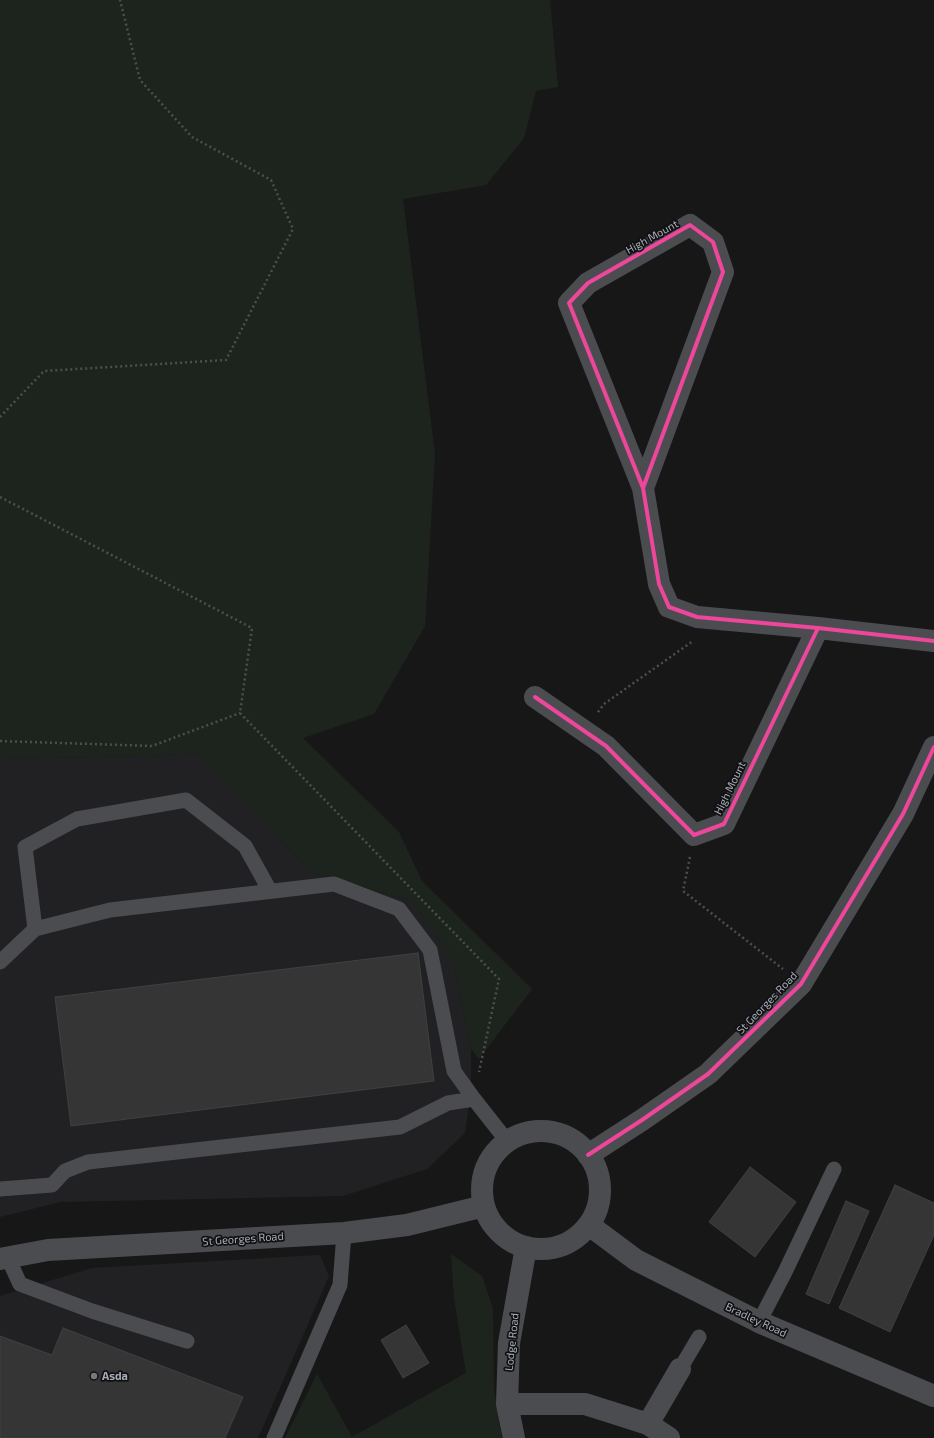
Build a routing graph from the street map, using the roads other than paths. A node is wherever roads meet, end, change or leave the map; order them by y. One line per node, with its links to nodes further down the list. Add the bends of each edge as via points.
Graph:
1 (643, 488): 1 (street, High Mount, via 723,272 713,242 690,226 588,283 569,303); 2 (street, High Mount, via 659,584 669,607 696,617)
2 (818, 628): 3 (street, High Mount); 4 (street, High Mount, via 724,824 694,835 606,746)
3 (934, 641)
4 (535, 697)
5 (934, 747): 11 (street, St Georges Road, via 903,814 801,984 708,1074)
6 (270, 891): 7 (lane, via 110,910); 7 (lane, via 245,846 186,800 76,818 25,847); 9 (lane, via 334,884 399,909 430,950 454,1071)
7 (34, 929): 8 (lane)
8 (0, 962)
9 (474, 1099): 10 (lane); 13 (lane, via 448,1103 400,1127 88,1162 65,1171 52,1186)
10 (507, 1141): 11 (street, via 541,1131 559,1134 575,1142); 14 (street, via 494,1154 485,1169 482,1187)
11 (588, 1155): 15 (street, via 597,1171 600,1190 597,1208)
12 (834, 1169): 19 (lane)
13 (0, 1189)
14 (484, 1206): 16 (street, St Georges Road, via 407,1225); 17 (street, via 492,1224 507,1239)
15 (589, 1225): 17 (street, via 577,1237 561,1246 544,1249); 19 (street, Bradley Road, via 636,1260)
16 (344, 1233): 18 (street, St Georges Road, via 48,1250); 26 (lane, via 340,1285)
17 (526, 1247): 24 (street, Lodge Road, via 509,1343)
18 (4, 1258): 21 (lane, via 20,1284 92,1311)
19 (759, 1322): 23 (street, Bradley Road)
20 (699, 1337): 22 (lane)
21 (187, 1341)
22 (680, 1369): 25 (street)
23 (934, 1396)
24 (507, 1404): 25 (street, via 585,1404); 27 (street, Lodge Road)
25 (648, 1424): 28 (street)
26 (274, 1438)
27 (514, 1438)
28 (669, 1438)

